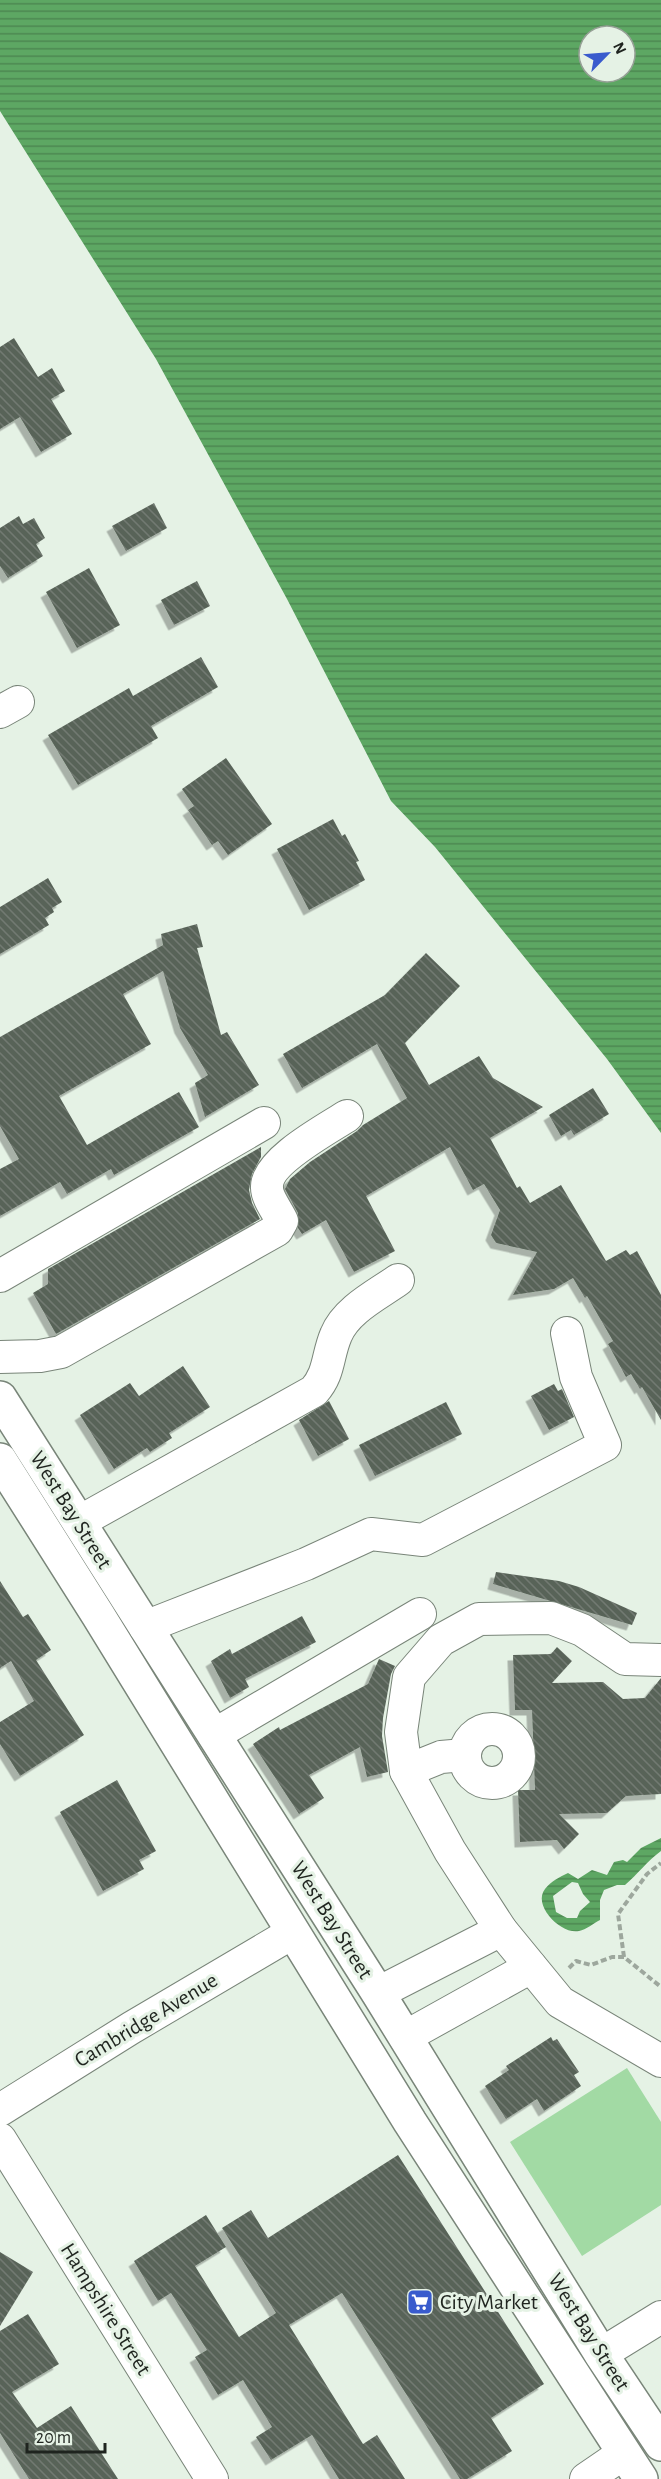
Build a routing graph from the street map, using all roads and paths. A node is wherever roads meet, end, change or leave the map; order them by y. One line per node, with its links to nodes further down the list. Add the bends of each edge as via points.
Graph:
1 (347, 1116): 6 (street, via 286,1156 267,1177 266,1190 282,1221 277,1230 61,1352)
2 (264, 1123): 3 (street)
3 (0, 1276)
4 (398, 1280): 9 (street, via 345,1319 336,1335 324,1379 314,1391)
5 (567, 1333): 11 (street, via 576,1377 605,1444 423,1540 371,1534 306,1564)
6 (0, 1357)
7 (0, 1398): 9 (main road, West Bay Street)
8 (0, 1460): 18 (main road, West Bay Street)
9 (79, 1522): 11 (main road, West Bay Street)
10 (420, 1614): 13 (street)
11 (145, 1627): 13 (main road, West Bay Street)
12 (661, 1660): 15 (street, via 625,1659 582,1630 551,1618 479,1619 441,1640 409,1677 401,1732)
13 (214, 1735): 23 (main road, West Bay Street)
14 (464, 1755): 15 (street, via 441,1758)
15 (406, 1771): 17 (street, via 450,1851)
16 (661, 1863): 20 (path, via 647,1874 618,1914)
17 (501, 1930): 19 (street); 21 (street)
18 (292, 1933): 27 (street, Cambridge Avenue); 32 (main road, West Bay Street)
19 (452, 1955): 23 (street); 24 (street, via 474,1976)
20 (624, 1957): 21 (path, via 591,1965 576,1961); 22 (path)
21 (540, 1978): 24 (street); 26 (street, via 560,2002)
22 (661, 1987)
23 (378, 1993): 25 (main road, West Bay Street)
24 (477, 1999): 25 (street)
25 (405, 2037): 30 (main road, West Bay Street)
26 (661, 2061)
27 (0, 2110)
28 (0, 2139): 33 (street, Hampshire Street)
29 (661, 2317): 30 (street)
30 (601, 2354): 31 (main road, West Bay Street)
31 (661, 2444)
32 (632, 2466): 34 (street)
33 (212, 2479)
34 (586, 2479)

